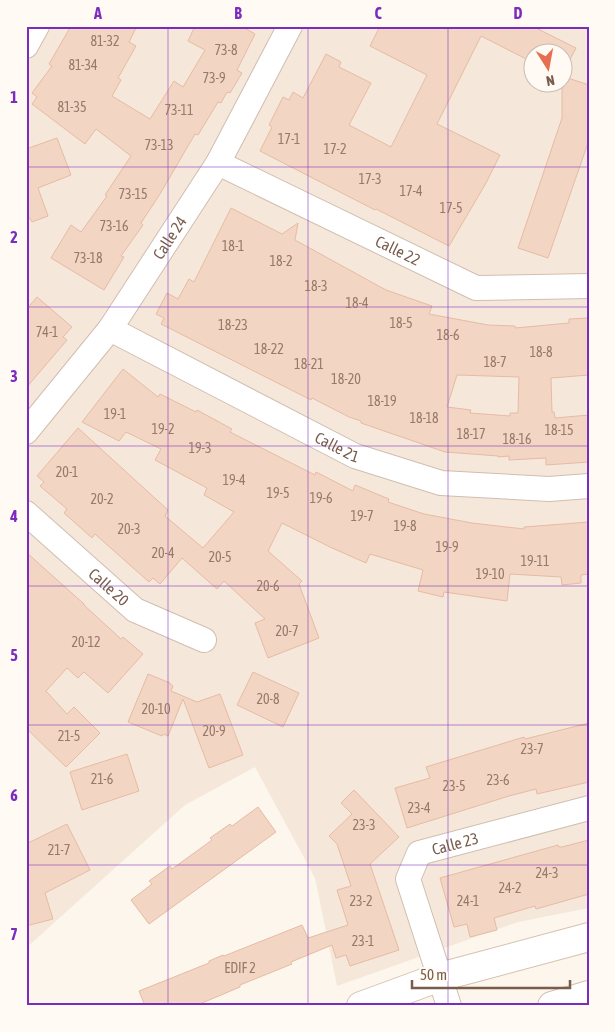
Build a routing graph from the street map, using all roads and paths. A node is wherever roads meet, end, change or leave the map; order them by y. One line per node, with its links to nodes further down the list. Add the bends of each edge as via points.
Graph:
1 (37, 26): 3 (street)
2 (290, 26): 4 (street, Calle 24)
3 (26, 46)
4 (218, 163): 5 (street, Calle 22, via 476,288); 6 (street, Calle 24)
5 (589, 286)
6 (110, 329): 7 (street, Calle 24); 8 (street, Calle 21, via 355,456 441,483 549,489)
7 (26, 432)
8 (589, 486)
9 (26, 513): 10 (street, Calle 20, via 135,610)
10 (204, 640)
11 (589, 808): 13 (street, Calle 23, via 419,853 408,878)
12 (589, 937): 13 (main road)
13 (440, 976): 15 (main road); 16 (street, Calle 23)
14 (589, 997): 17 (main road); 18 (main road)
15 (361, 1006)
16 (449, 1006)
17 (552, 1006)
18 (583, 1006)

